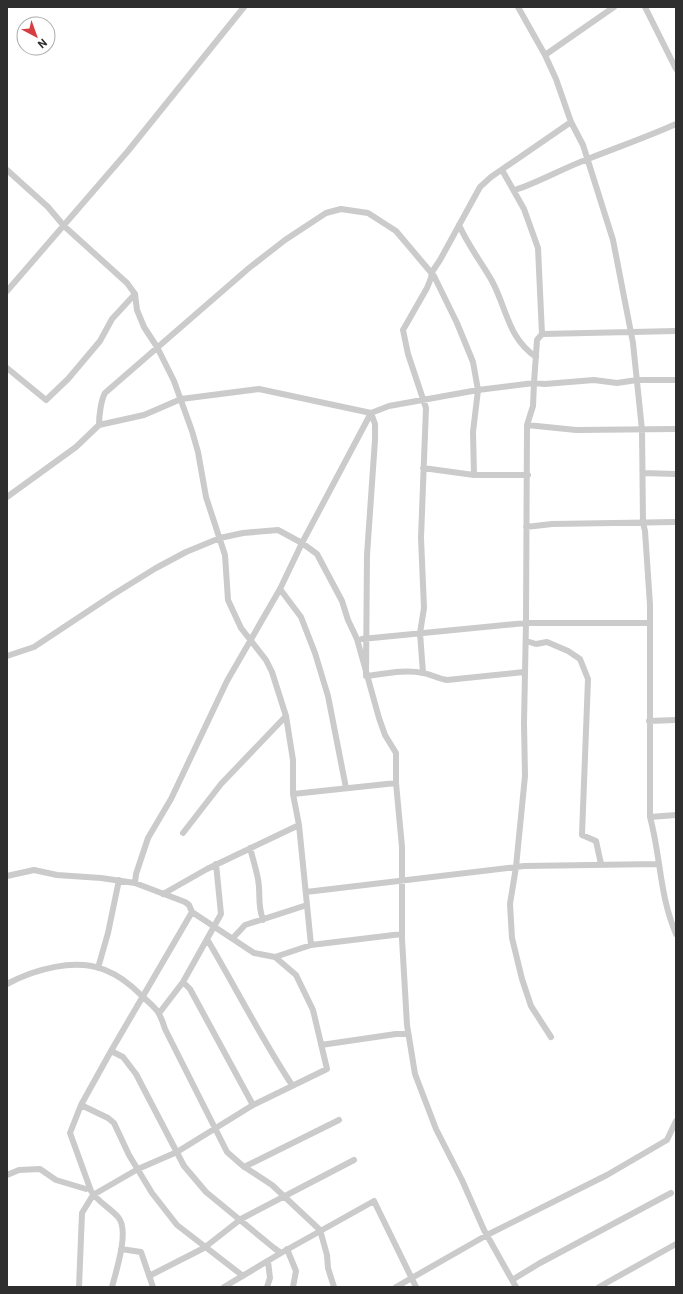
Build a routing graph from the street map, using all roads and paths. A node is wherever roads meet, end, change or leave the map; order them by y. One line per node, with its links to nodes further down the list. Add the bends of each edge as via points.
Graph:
1 (244, 7): 14 (street)
2 (518, 7): 5 (street)
3 (614, 7): 5 (street)
4 (645, 7): 6 (street)
5 (545, 54): 7 (street)
6 (676, 69)
7 (571, 122): 9 (street); 11 (street)
8 (676, 124): 9 (street)
9 (587, 159): 12 (street); 18 (street, via 613,240)
10 (7, 170): 14 (street, via 48,207)
11 (502, 170): 12 (street); 13 (street, via 480,187)
12 (515, 190): 20 (street, via 538,248)
13 (459, 225): 15 (street); 22 (street, via 492,282 514,334 521,345)
14 (64, 226): 16 (street); 17 (street, via 127,283)
15 (432, 272): 21 (street, via 396,231 368,213 333,210 285,240); 27 (street, via 473,362); 29 (street, via 427,288 403,330 408,354)
16 (7, 291)
17 (135, 294): 21 (street, via 137,310); 23 (street, via 112,319 100,341 68,379 46,400)
18 (632, 331): 19 (street); 20 (street); 24 (street)
19 (676, 331)
20 (542, 334): 22 (street, via 537,340)
21 (157, 348): 28 (street); 31 (street, via 105,393 100,400 102,409)
22 (536, 357): 26 (street)
23 (7, 368)
24 (637, 380): 25 (street); 26 (street, via 617,383 594,380); 34 (street)
25 (676, 380)
26 (534, 383): 27 (street); 32 (street, via 533,406)
27 (478, 390): 29 (street); 38 (street, via 473,432)
28 (181, 399): 30 (street, via 259,389); 31 (street, via 144,415); 44 (street, via 198,452 206,497)
29 (424, 401): 30 (street, via 389,406); 35 (street, via 426,408)
30 (371, 413): 45 (street); 50 (street, via 375,424 375,440 367,555)
31 (99, 425): 40 (street, via 76,447)
32 (527, 425): 34 (street, via 576,430); 39 (street)
33 (676, 429): 34 (street)
34 (642, 430): 36 (street)
35 (423, 468): 38 (street); 49 (street, via 421,538 424,608)
36 (643, 473): 37 (street); 42 (street)
37 (676, 474)
38 (474, 475): 39 (street)
39 (528, 475): 43 (street)
40 (7, 497)
41 (676, 522): 42 (street)
42 (643, 523): 43 (street, via 552,524); 47 (street)
43 (526, 527): 48 (street)
44 (220, 538): 45 (street, via 278,530); 52 (street, via 225,556 228,600); 54 (street, via 156,568 34,647)
45 (302, 543): 46 (street); 51 (street, via 317,554 342,601)
46 (280, 589): 52 (street); 62 (street, via 301,617 315,653 328,696)
47 (650, 623): 48 (street); 60 (street)
48 (526, 624): 49 (street); 53 (street)
49 (420, 633): 50 (street); 56 (street)
50 (366, 638): 51 (street); 57 (street)
51 (357, 639): 57 (street)
52 (250, 640): 58 (street, via 272,672); 76 (street, via 198,740 171,799 148,838)
53 (526, 640): 55 (street); 70 (street, via 536,644 547,642 568,651 580,659 588,679 582,835 596,841)
54 (7, 656)
55 (524, 672): 56 (street, via 447,680); 72 (street, via 525,776)
56 (423, 673): 57 (street, via 401,672)
57 (366, 676): 61 (street, via 385,734 396,753)
58 (286, 716): 63 (street, via 293,760); 67 (street, via 221,784)
59 (676, 720): 60 (street)
60 (649, 721): 65 (street)
61 (396, 784): 62 (street); 75 (street)
62 (346, 788): 63 (street)
63 (293, 794): 66 (street)
64 (676, 815): 65 (street)
65 (650, 816): 71 (street)
66 (299, 826): 68 (street); 77 (street)
67 (183, 833)
68 (250, 848): 69 (street); 81 (street, via 258,879 258,907)
69 (216, 864): 78 (street); 82 (street, via 221,914)
70 (601, 864): 71 (street); 72 (street)
71 (658, 864): 84 (street, via 666,906)
72 (516, 867): 75 (street); 95 (street, via 510,904 512,938 530,1006)
73 (7, 876): 74 (street, via 34,870 57,875)
74 (119, 880): 76 (street); 89 (street)
75 (403, 881): 77 (street); 83 (street)
76 (135, 883): 78 (street)
77 (306, 892): 79 (street)
78 (163, 894): 80 (street, via 185,902)
79 (307, 905): 81 (street); 87 (street)
80 (192, 912): 82 (street); 92 (street)
81 (263, 920): 85 (street, via 245,925)
82 (214, 926): 85 (street); 86 (street)
83 (402, 934): 87 (street); 94 (street)
84 (676, 934)
85 (233, 938): 88 (street, via 254,952)
86 (207, 939): 90 (street); 98 (street, via 266,1045)
87 (311, 945): 88 (street)
88 (275, 957): 96 (street, via 296,975 314,1010)
89 (98, 968): 91 (street, via 62,966 31,973); 92 (street, via 124,981)
90 (183, 982): 93 (street); 100 (street, via 190,989)
91 (7, 984)
92 (142, 996): 93 (street); 97 (street)
93 (160, 1012): 103 (street, via 165,1029)
94 (408, 1034): 96 (street); 115 (street, via 420,1088 436,1129)
95 (551, 1036)
96 (322, 1045): 98 (street, via 327,1069)
97 (111, 1051): 99 (street); 104 (street, via 123,1058 136,1074)
98 (292, 1085): 100 (street)
99 (81, 1105): 107 (street, via 114,1123); 109 (street, via 70,1133)
100 (253, 1105): 103 (street)
101 (339, 1120): 106 (street)
102 (676, 1121): 115 (street, via 667,1140 608,1175)
103 (216, 1127): 104 (street); 106 (street, via 228,1152)
104 (178, 1152): 107 (street); 113 (street, via 184,1166 206,1192)
105 (354, 1160): 112 (street)
106 (244, 1167): 112 (street)
107 (138, 1169): 111 (street); 118 (street, via 152,1193 177,1225)
108 (7, 1175): 109 (street, via 19,1170 40,1169 56,1180 86,1190)
109 (89, 1188): 111 (street)
110 (671, 1193): 125 (street)
111 (93, 1195): 117 (street, via 118,1216 122,1223 124,1229); 126 (street, via 82,1213)
112 (284, 1196): 113 (street); 114 (street)
113 (240, 1219): 118 (street); 120 (street)
114 (320, 1230): 119 (street); 124 (street, via 374,1201); 132 (street)
115 (486, 1235): 124 (street); 125 (street)
116 (676, 1244): 136 (street)
117 (121, 1248): 122 (street, via 141,1252); 127 (street)
118 (204, 1248): 122 (street); 123 (street)
119 (287, 1249): 120 (street); 131 (street, via 296,1272)
120 (281, 1253): 121 (street)
121 (268, 1261): 123 (street); 130 (street, via 270,1278)
122 (149, 1276): 128 (street)
123 (243, 1276): 129 (street)
124 (411, 1277): 133 (street); 134 (street)
125 (512, 1280): 135 (street)
126 (79, 1287)
127 (112, 1287)
128 (153, 1287)
129 (224, 1287)
130 (267, 1287)
131 (293, 1287)
132 (334, 1287)
133 (396, 1287)
134 (416, 1287)
135 (516, 1287)
136 (599, 1287)

